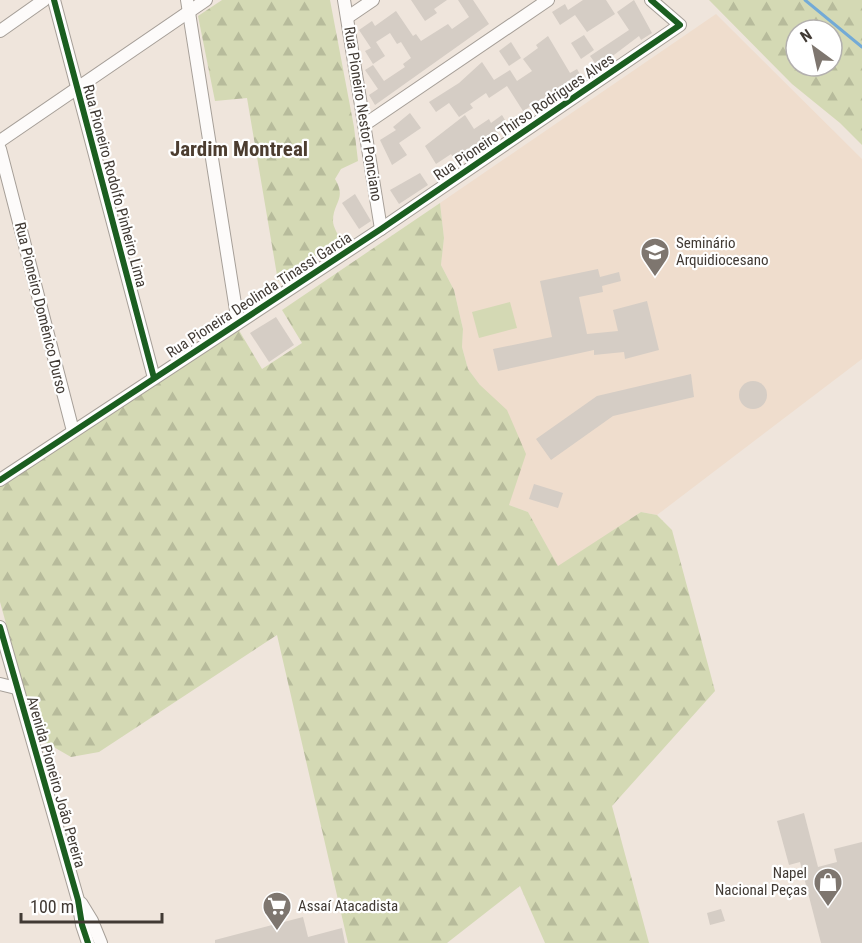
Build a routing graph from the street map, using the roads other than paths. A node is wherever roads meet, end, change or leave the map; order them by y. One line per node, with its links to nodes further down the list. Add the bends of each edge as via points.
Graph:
1 (44, 0): 10 (street)
2 (54, 0): 11 (street, Rua Pioneiro Rodolfo Pinheiro Lima)
3 (206, 0): 8 (street)
4 (344, 0): 9 (street, Rua Pioneiro Nestor Ponciano)
5 (373, 0): 9 (street)
6 (548, 0): 12 (street)
7 (651, 0): 15 (street, Rua Pioneiro Thirso Rodrigues Alves, via 680,25)
8 (188, 6): 11 (street); 16 (street)
9 (348, 17): 12 (street, Rua Pioneiro Nestor Ponciano)
10 (0, 31)
11 (77, 88): 13 (street); 17 (street, Rua Pioneiro Rodolfo Pinheiro Lima)
12 (364, 125): 15 (street, Rua Pioneiro Nestor Ponciano)
13 (0, 141)
14 (0, 149): 18 (street, Rua Pioneiro Domênico Durso)
15 (381, 229): 16 (street, Rua Pioneira Deolinda Tinassi Garcia)
16 (238, 323): 17 (street, Rua Pioneira Deolinda Tinassi Garcia)
17 (154, 378): 18 (street, Rua Pioneira Deolinda Tinassi Garcia)
18 (73, 431): 19 (street, Rua Pioneira Deolinda Tinassi Garcia)
19 (0, 480)
20 (0, 627): 22 (street, Avenida Pioneiro João Pereira)
21 (0, 684): 22 (street)
22 (16, 688): 23 (street, Avenida Pioneiro João Pereira)
23 (78, 900): 24 (street, Avenida Pioneiro João Pereira); 25 (street, Avenida Pioneiro João Pereira)
24 (88, 943)
25 (101, 943)

